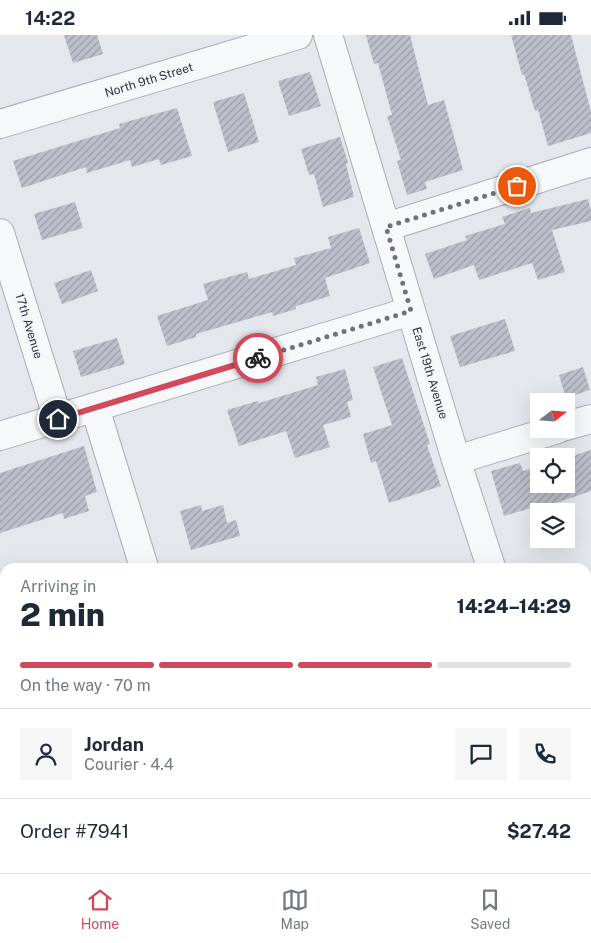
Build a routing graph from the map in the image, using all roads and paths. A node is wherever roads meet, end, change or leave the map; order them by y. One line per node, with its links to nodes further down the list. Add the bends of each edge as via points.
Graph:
1 (298, 35): 3 (street, North 9th Street)
2 (328, 35): 5 (street, East 19th Avenue)
3 (0, 124)
4 (591, 162): 5 (street)
5 (386, 227): 7 (street, East 19th Avenue)
6 (0, 233): 9 (street, 17th Avenue)
7 (411, 311): 8 (street); 14 (street, East 19th Avenue)
8 (95, 408): 9 (street); 15 (street)
9 (58, 419): 12 (street)
10 (591, 419): 11 (street)
11 (575, 423)
12 (0, 436)
13 (530, 438): 14 (street)
14 (456, 460): 16 (street, East 19th Avenue)
15 (143, 563)
16 (490, 563)

